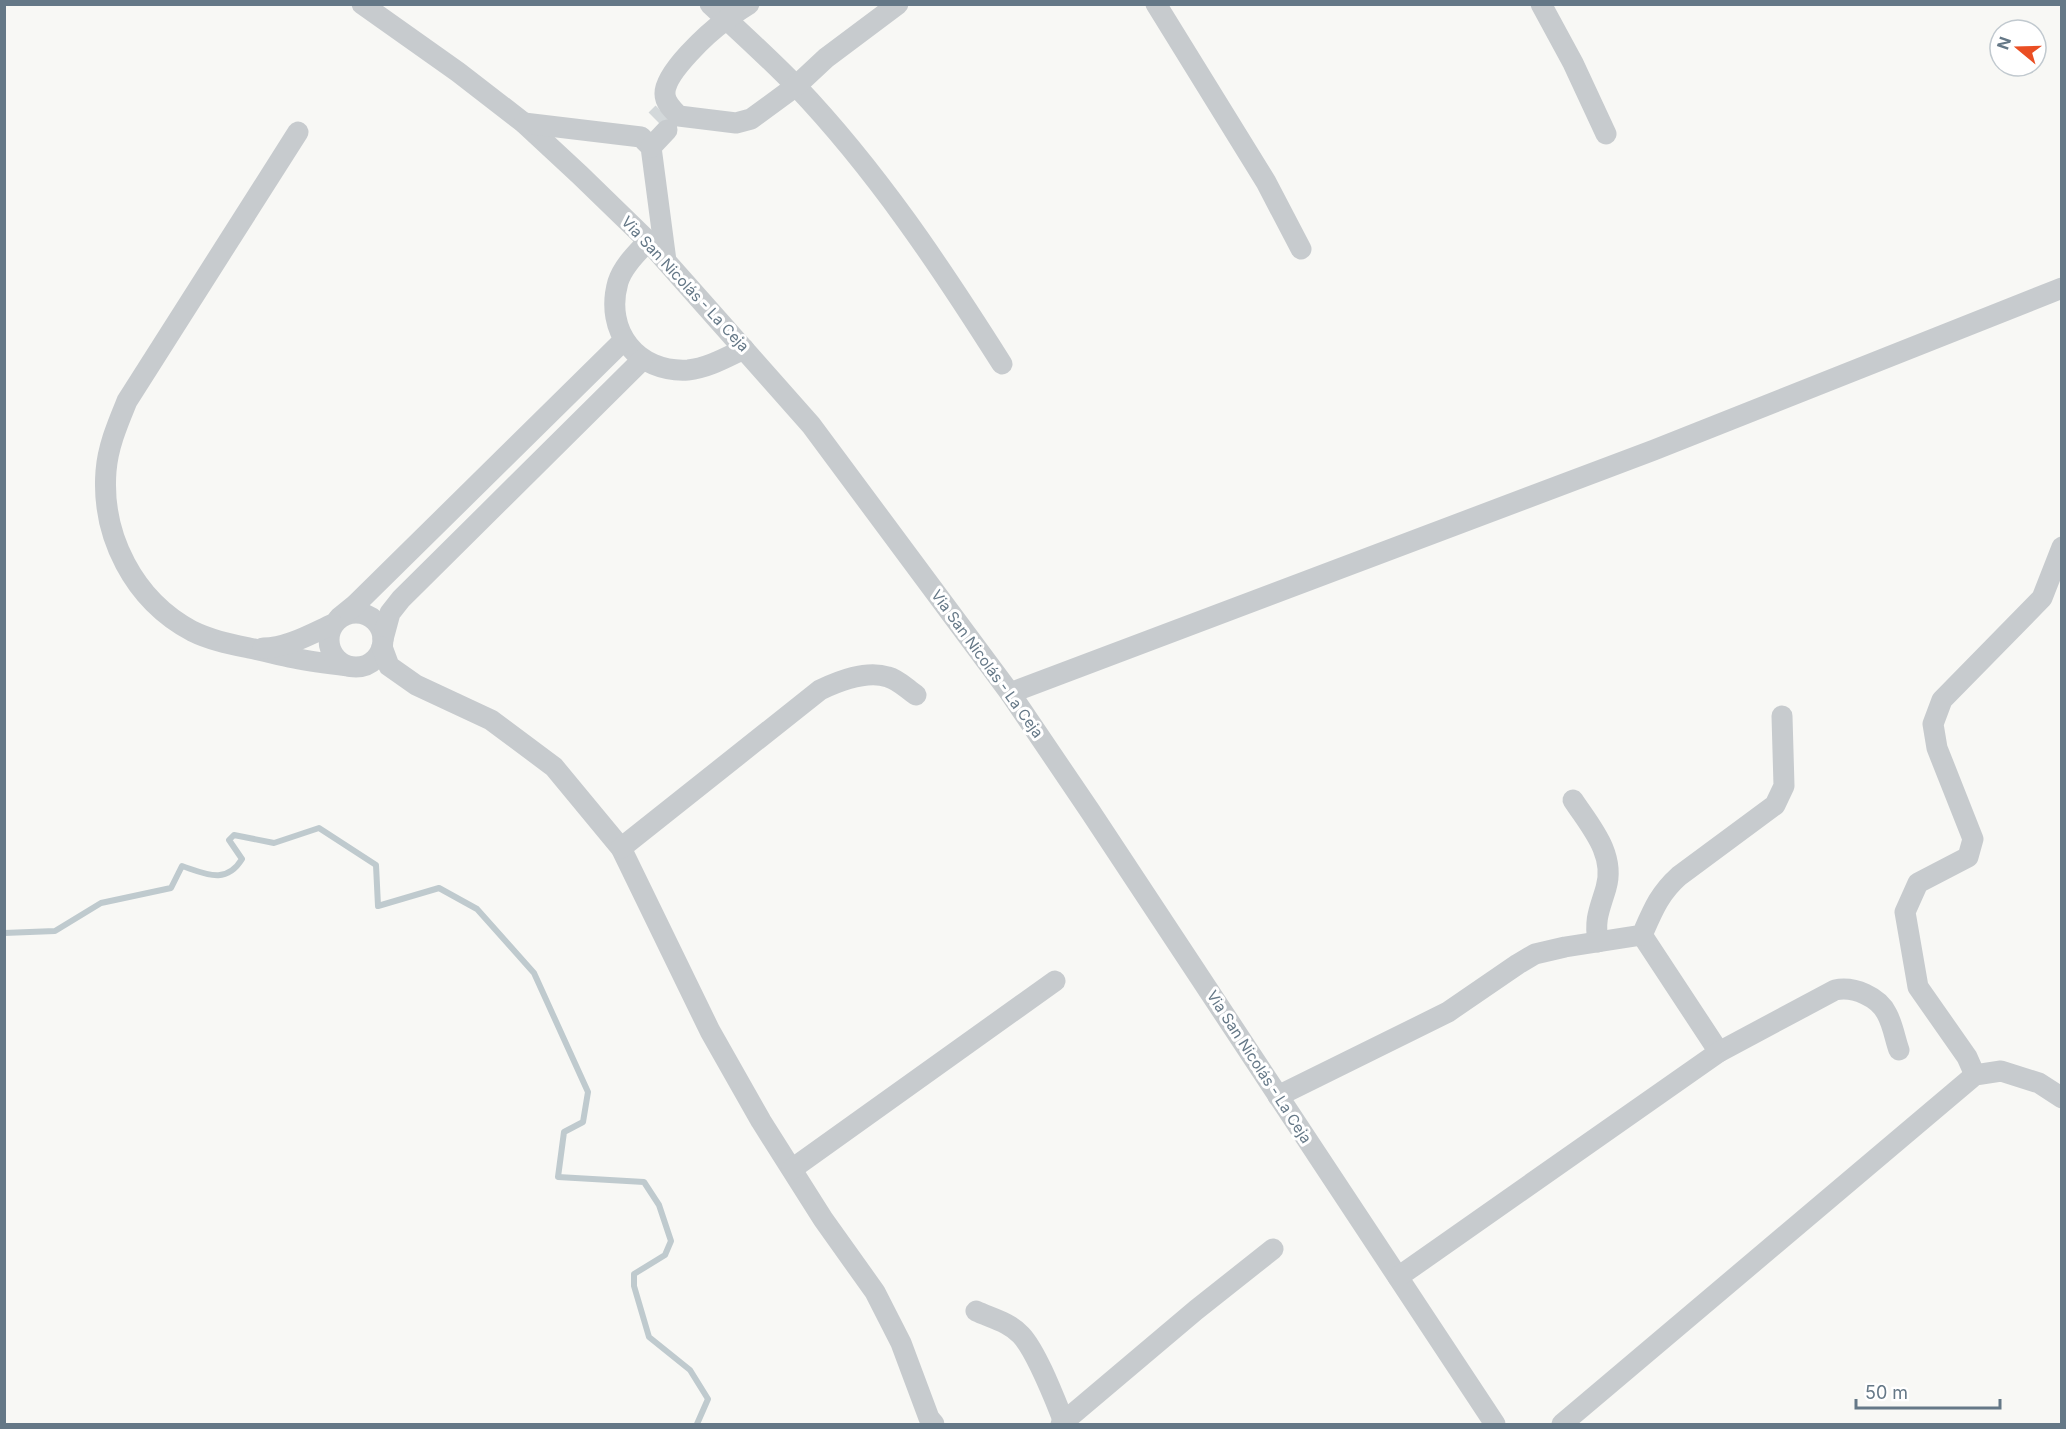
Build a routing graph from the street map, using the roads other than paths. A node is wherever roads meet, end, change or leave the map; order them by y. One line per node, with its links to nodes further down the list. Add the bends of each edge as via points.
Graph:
1 (362, 4): 10 (street, Via San Nicolás - La Ceja)
2 (710, 4): 7 (street)
3 (749, 4): 7 (street)
4 (898, 4): 8 (street, via 826,58)
5 (1156, 4): 15 (street, via 1266,182)
6 (1541, 4): 12 (street)
7 (726, 19): 8 (street); 9 (street, via 668,81 664,97)
8 (796, 86): 9 (street, via 743,122); 21 (street, via 920,238)
9 (668, 118): 13 (street)
10 (524, 123): 13 (street); 14 (street, Via San Nicolás - La Ceja)
11 (298, 132): 25 (street, via 127,401 106,469 112,535 131,575 145,593 160,609 193,631)
12 (1606, 134)
13 (646, 142): 16 (street)
14 (648, 241): 16 (street, Via San Nicolás - La Ceja); 18 (street, via 618,281 616,314)
15 (1301, 249)
16 (666, 261): 19 (street, Via San Nicolás - La Ceja)
17 (2061, 288): 28 (street, via 1654,450)
18 (624, 340): 20 (street); 23 (street)
19 (744, 349): 20 (street, via 689,370); 28 (street, Via San Nicolás - La Ceja, via 811,425)
20 (642, 360): 24 (street, via 400,599 390,613)
21 (1002, 364)
22 (2061, 547): 38 (street, via 2043,598 1942,700 1933,724 1937,748 1973,839 1968,857 1918,883 1905,912 1918,987 1967,1057)
23 (336, 621): 24 (street, via 355,612 371,617 378,623); 25 (street, via 298,640 270,648); 26 (street, via 328,641 330,649 334,657)
24 (383, 643): 26 (street, via 373,662); 27 (street, via 389,666)
25 (250, 648): 26 (street)
26 (353, 667): 27 (street)
27 (416, 685): 32 (street, via 491,720 554,767)
28 (1010, 693): 39 (street, Via San Nicolás - La Ceja)
29 (916, 695): 32 (street, via 888,677 875,675 819,690)
30 (1782, 716): 33 (street, via 1784,786 1775,805 1678,876 1656,902)
31 (1572, 800): 34 (street, via 1606,853 1609,866 1595,927)
32 (621, 848): 41 (street, via 710,1031)
33 (1642, 934): 34 (street); 37 (street)
34 (1598, 942): 39 (street, via 1535,954 1448,1012)
35 (1055, 981): 41 (street)
36 (1899, 1050): 37 (street, via 1887,1014 1877,1001 1843,988)
37 (1719, 1052): 43 (street)
38 (1975, 1075): 40 (street, via 2001,1071 2039,1083); 48 (street)
39 (1278, 1096): 43 (street, Via San Nicolás - La Ceja)
40 (2061, 1098)
41 (792, 1169): 46 (street, via 875,1292)
42 (1273, 1249): 45 (street)
43 (1398, 1277): 47 (street, Via San Nicolás - La Ceja)
44 (976, 1311): 45 (street, via 1020,1334 1029,1346)
45 (1062, 1424)
46 (934, 1425)
47 (1495, 1425)
48 (1562, 1425)

